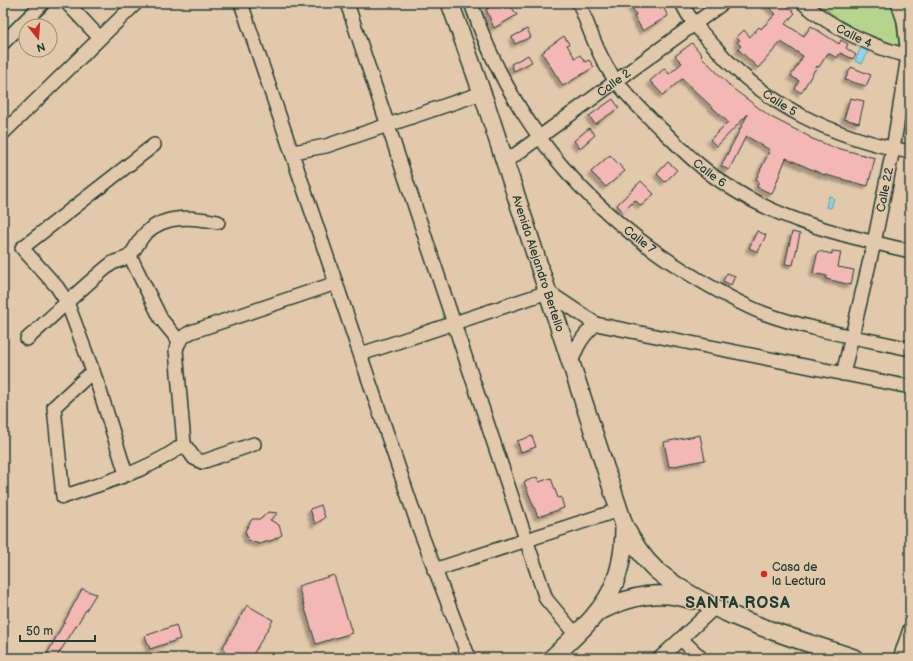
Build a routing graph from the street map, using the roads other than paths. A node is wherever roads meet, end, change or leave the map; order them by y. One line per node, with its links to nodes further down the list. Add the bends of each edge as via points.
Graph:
1 (43, 3): 15 (street)
2 (67, 3): 14 (street)
3 (136, 3): 14 (street)
4 (241, 3): 24 (street)
5 (347, 3): 19 (street)
6 (450, 3): 18 (main road, Avenida Alejandro Bertello)
7 (471, 3): 21 (street, Calle 7, via 490,51)
8 (579, 3): 17 (street, Calle 6, via 604,62)
9 (682, 3): 13 (street, Calle 5)
10 (723, 3): 13 (street, Calle 2)
11 (803, 3): 16 (street, Calle 4, via 830,22 878,48)
12 (898, 3): 16 (street, Calle 22, via 904,21)
13 (694, 23): 17 (street, Calle 2); 23 (street, Calle 5, via 726,60 762,92 790,110 823,127)
14 (100, 38): 20 (street)
15 (4, 39)
16 (909, 56): 23 (street, Calle 22)
17 (616, 80): 21 (street, Calle 2); 28 (street, Calle 6, via 648,116 697,163 734,189 772,210 812,227)
18 (482, 93): 19 (street); 26 (main road, Avenida Alejandro Bertello)
19 (387, 125): 24 (street, via 326,146); 34 (street)
20 (3, 133)
21 (539, 138): 26 (street, Calle 2); 36 (street, Calle 7, via 578,185 625,230 666,259 717,290 763,312 812,328)
22 (154, 145): 33 (street, via 22,248)
23 (892, 149): 25 (street, Calle 5); 28 (street, Calle 22)
24 (293, 152): 31 (street)
25 (910, 152)
26 (504, 163): 32 (main road, Avenida Alejandro Bertello)
27 (218, 222): 30 (street, via 194,217 156,225 146,233)
28 (874, 243): 29 (street, Calle 6); 36 (street, Calle 22)
29 (910, 250)
30 (130, 256): 33 (street, via 113,262); 38 (street, via 161,319)
31 (336, 283): 38 (street, via 191,332); 40 (street)
32 (548, 292): 34 (street); 35 (street); 41 (main road, Avenida Alejandro Bertello)
33 (67, 302): 37 (street); 42 (street)
34 (452, 322): 40 (street); 49 (street)
35 (596, 324): 41 (street, via 584,335); 43 (street)
36 (852, 336): 39 (street, Calle 7); 43 (street, Calle 22)
37 (28, 339)
38 (178, 341): 45 (street, via 176,350)
39 (910, 349)
40 (361, 354): 50 (street)
41 (571, 364): 48 (main road, Avenida Alejandro Bertello)
42 (93, 370): 47 (street); 47 (street, via 54,407 63,497)
43 (843, 374): 44 (street)
44 (910, 387)
45 (184, 444): 46 (street, via 194,458 202,462); 47 (street, via 160,461)
46 (254, 444)
47 (126, 474)
48 (621, 517): 49 (street); 51 (main road, Avenida Alejandro Bertello, via 632,541 655,569); 52 (main road, Avenida Alejandro Bertello, via 624,547 620,570 611,592)
49 (526, 540): 50 (street); 54 (street, via 546,599)
50 (434, 570): 56 (street)
51 (714, 608): 52 (main road, Avenida Alejandro Bertello, via 665,594 619,601); 55 (street); 60 (main road, Avenida Alejandro Bertello)
52 (598, 612): 54 (main road, Avenida Alejandro Bertello)
53 (910, 629): 61 (street)
54 (576, 635): 57 (main road, Avenida Alejandro Bertello)
55 (680, 639): 58 (street); 59 (street)
56 (469, 658)
57 (552, 658)
58 (660, 658)
59 (701, 658)
60 (854, 658)
61 (900, 658)

